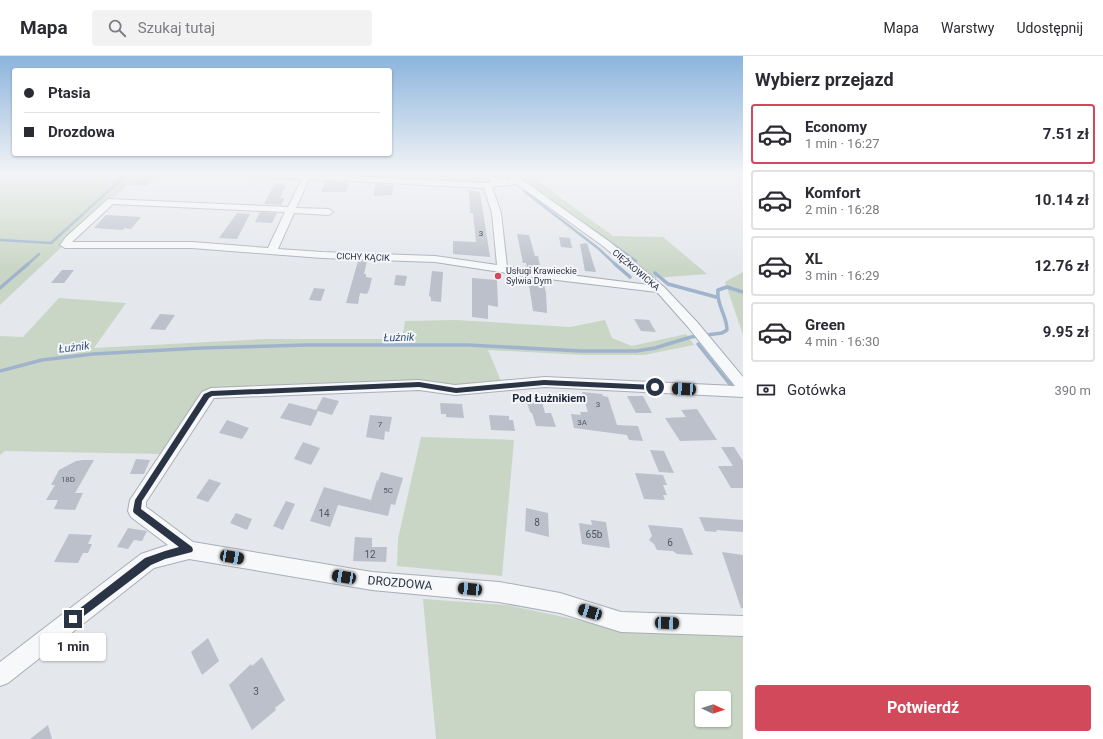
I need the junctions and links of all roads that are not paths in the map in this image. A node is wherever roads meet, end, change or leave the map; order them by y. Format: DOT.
graph roads {
  1 [pos="105,206"];
  2 [pos="217,206"];
  3 [pos="293,206"];
  4 [pos="494,206"];
  5 [pos="552,206"];
  6 [pos="291,210"];
  7 [pos="329,212"];
  8 [pos="271,252"];
  9 [pos="502,268"];
  10 [pos="660,289"];
  11 [pos="743,387"];
  12 [pos="743,392"];
  13 [pos="189,550"];
  14 [pos="743,626"];
  15 [pos="0,675"];
  1 -- 8 [label="street, CICHY KĄCIK"];
  2 -- 6 [label="street, CICHY KĄCIK"];
  3 -- 6 [label="street"];
  4 -- 9 [label="street"];
  5 -- 10 [label="street, CIĘŻKOWICKA"];
  6 -- 7 [label="street"];
  6 -- 8 [label="street"];
  8 -- 9 [label="street, CICHY KĄCIK"];
  9 -- 10 [label="street, CICHY KĄCIK"];
  10 -- 11 [label="street, CIĘŻKOWICKA"];
  12 -- 13 [label="street"];
  13 -- 14 [label="street, DROZDOWA"];
  13 -- 15 [label="street, DROZDOWA"];
}
